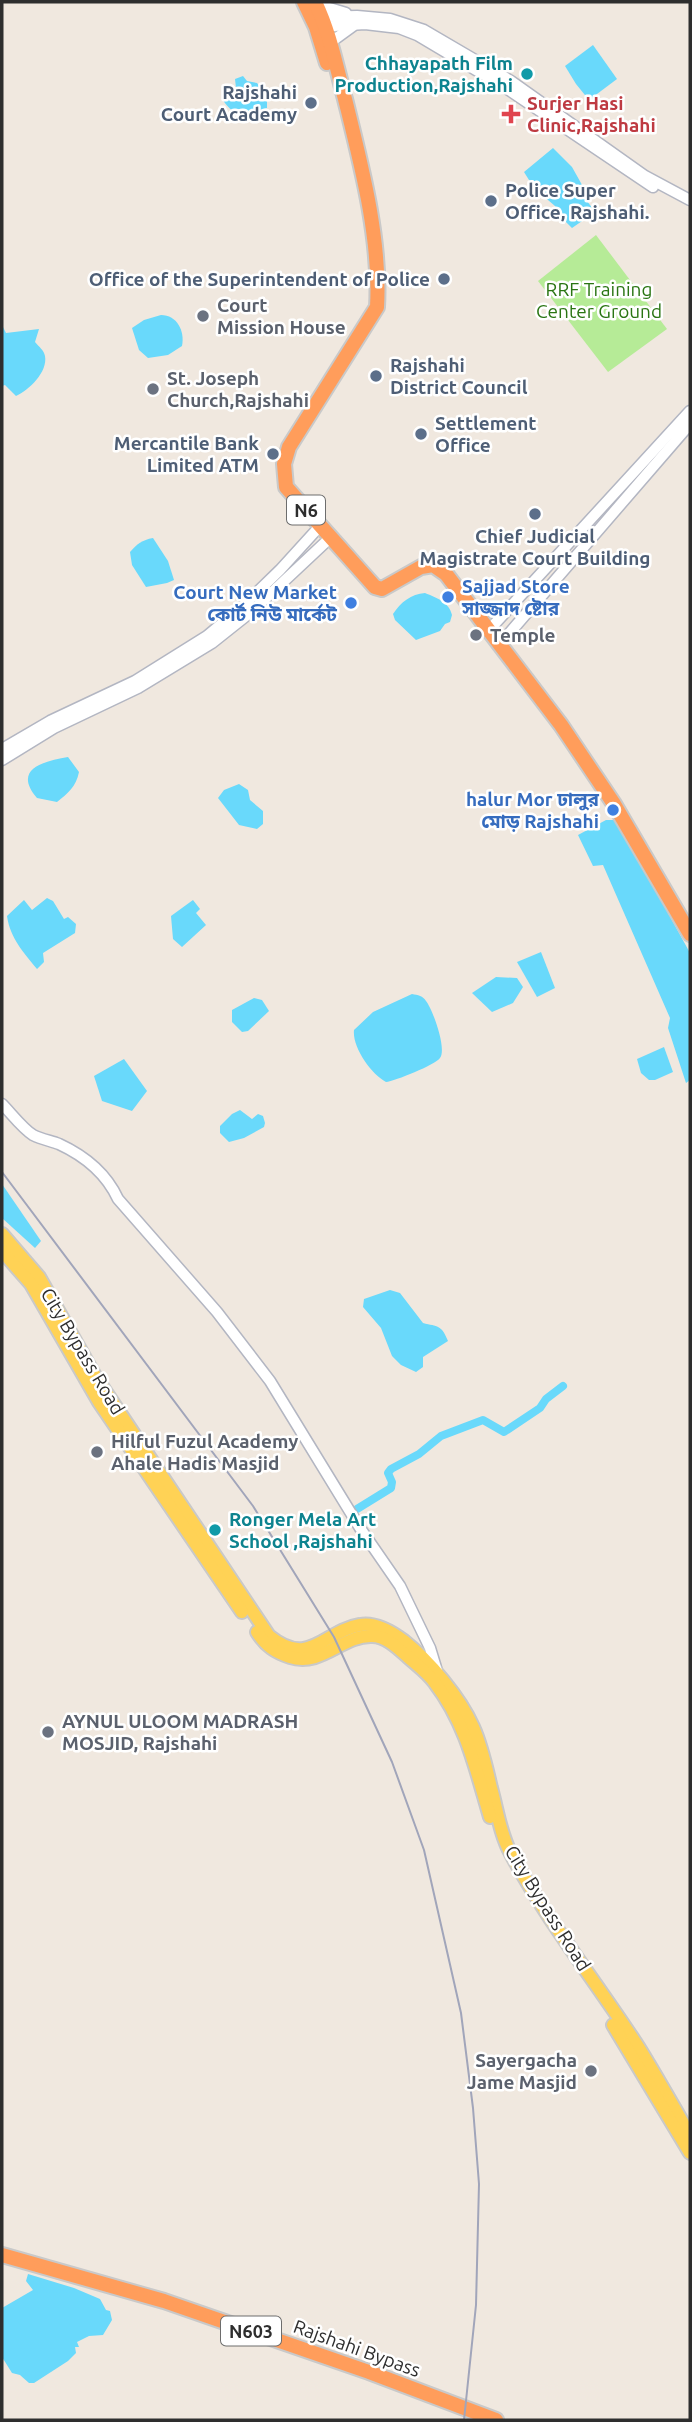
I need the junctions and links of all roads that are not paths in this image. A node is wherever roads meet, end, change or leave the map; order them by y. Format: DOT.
graph roads {
  1 [pos="316,14"];
  2 [pos="356,20"];
  3 [pos="331,42"];
  4 [pos="690,200"];
  5 [pos="690,207"];
  6 [pos="378,290"];
  7 [pos="690,411"];
  8 [pos="690,424"];
  9 [pos="320,526"];
  10 [pos="331,537"];
  11 [pos="491,628"];
  12 [pos="502,642"];
  13 [pos="2,750"];
  14 [pos="2,760"];
  15 [pos="690,917"];
  16 [pos="690,933"];
  17 [pos="2,1104"];
  18 [pos="2,1234"];
  19 [pos="2,1251"];
  20 [pos="439,1675"];
  21 [pos="690,2135"];
  22 [pos="690,2153"];
  23 [pos="2,2255"];
  24 [pos="496,2420"];
  1 -- 2 [label="street"];
  1 -- 2 [label="street"];
  1 -- 3 [label="highway, N6"];
  1 -- 6 [label="highway"];
  2 -- 3 [label="street"];
  2 -- 4 [label="street"];
  2 -- 5 [label="street"];
  3 -- 6 [label="highway, N6"];
  6 -- 9 [label="highway, N6"];
  7 -- 11 [label="street"];
  8 -- 12 [label="street"];
  9 -- 10 [label="highway, N6"];
  9 -- 13 [label="street"];
  10 -- 11 [label="highway, N6"];
  10 -- 14 [label="street"];
  11 -- 12 [label="highway, N6"];
  12 -- 15 [label="highway, N6"];
  12 -- 16 [label="highway, N6"];
  17 -- 20 [label="street"];
  18 -- 20 [label="main road, City Bypass Road"];
  19 -- 22 [label="main road"];
  20 -- 21 [label="main road, City Bypass Road"];
  23 -- 24 [label="highway, Rajshahi Bypass / N603"];
}
